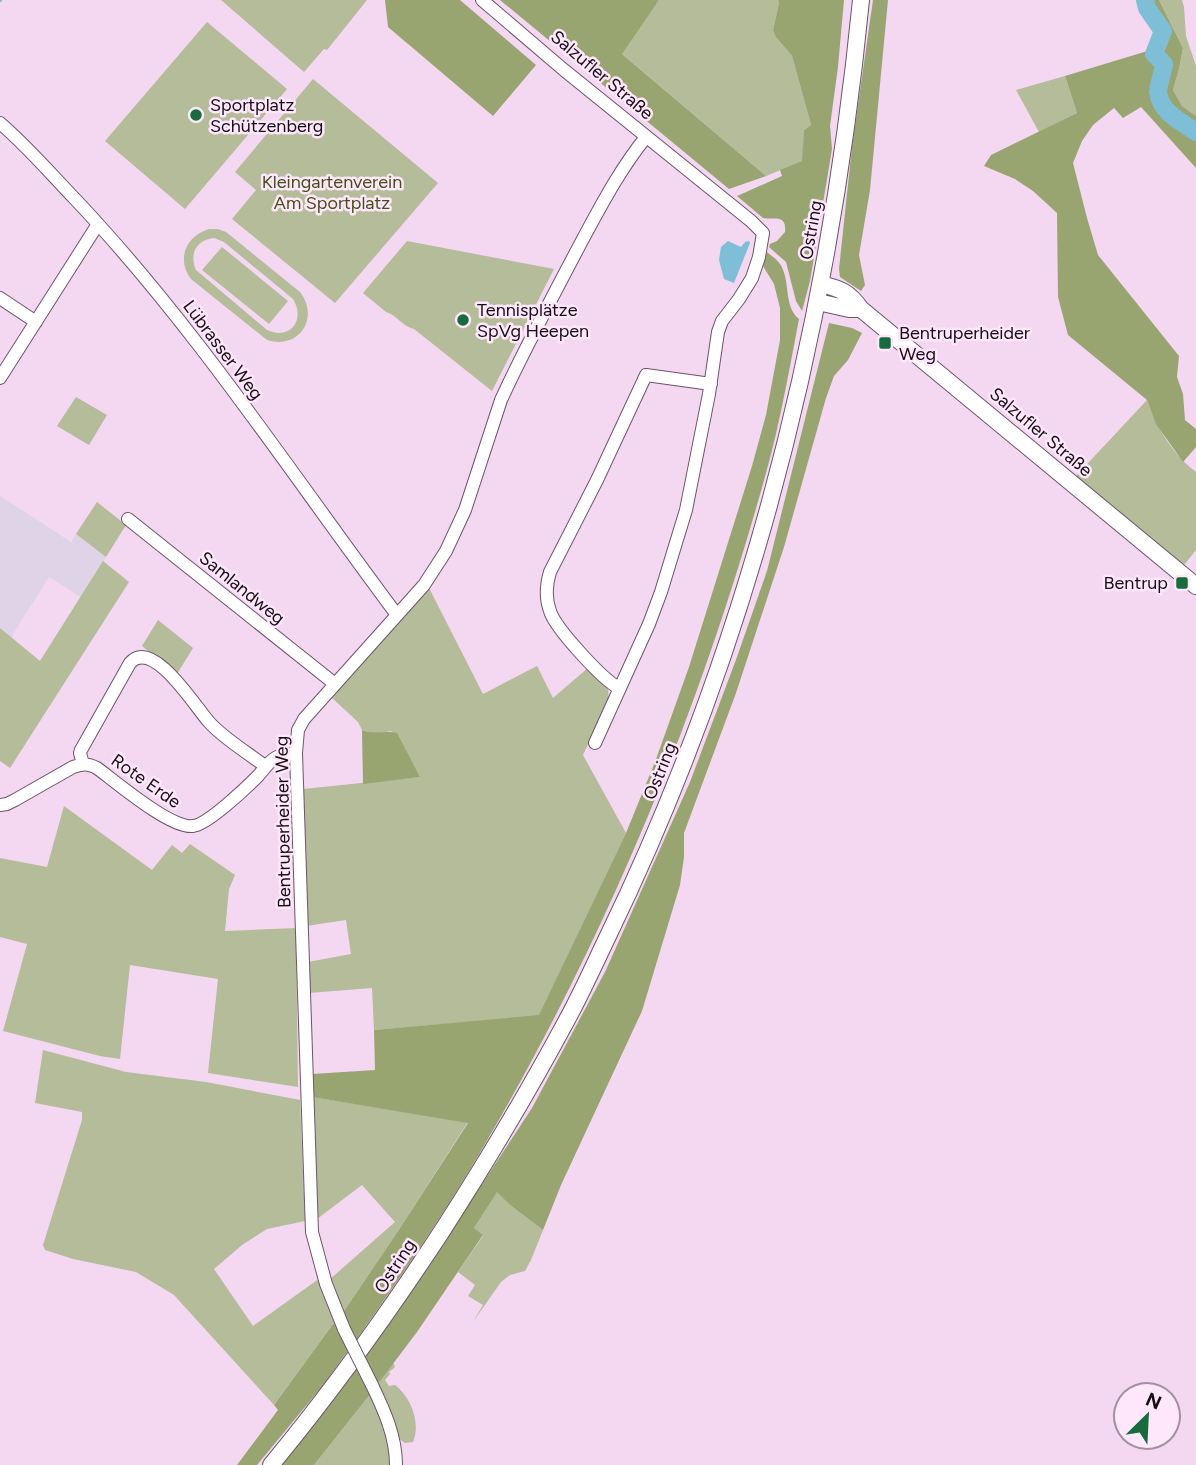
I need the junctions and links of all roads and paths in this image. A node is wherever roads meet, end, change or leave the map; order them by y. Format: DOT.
graph roads {
  1 [pos="482,0"];
  2 [pos="861,0"];
  3 [pos="0,123"];
  4 [pos="646,137"];
  5 [pos="99,224"];
  6 [pos="821,284"];
  7 [pos="0,298"];
  8 [pos="818,302"];
  9 [pos="861,309"];
  10 [pos="36,322"];
  11 [pos="0,378"];
  12 [pos="711,384"];
  13 [pos="128,519"];
  14 [pos="1196,586"];
  15 [pos="397,615"];
  16 [pos="335,684"];
  17 [pos="619,688"];
  18 [pos="595,743"];
  19 [pos="296,753"];
  20 [pos="83,764"];
  21 [pos="265,766"];
  22 [pos="0,805"];
  23 [pos="271,1465"];
  24 [pos="396,1465"];
  1 -- 4 [label="street, Salzufler Straße"];
  2 -- 6 [label="main road, Ostring"];
  3 -- 5 [label="street, Lübrasser Weg"];
  4 -- 12 [label="street, Salzufler Straße"];
  4 -- 15 [label="street, Bentruperheider Weg"];
  5 -- 10 [label="street"];
  5 -- 15 [label="street, Lübrasser Weg"];
  6 -- 8 [label="main road, Ostring"];
  6 -- 9 [label="main road, Salzufler Straße"];
  7 -- 10 [label="street"];
  8 -- 9 [label="main road"];
  8 -- 23 [label="main road, Ostring"];
  9 -- 14 [label="main road, Salzufler Straße"];
  10 -- 11 [label="street"];
  12 -- 17 [label="street"];
  12 -- 17 [label="street"];
  13 -- 16 [label="street, Samlandweg"];
  15 -- 16 [label="street, Bentruperheider Weg"];
  16 -- 19 [label="street, Bentruperheider Weg"];
  17 -- 18 [label="street"];
  19 -- 21 [label="street, Rote Erde"];
  19 -- 24 [label="street, Bentruperheider Weg, bridge"];
  20 -- 21 [label="street, Rote Erde"];
  20 -- 21 [label="street"];
  20 -- 22 [label="street, Rote Erde"];
}
